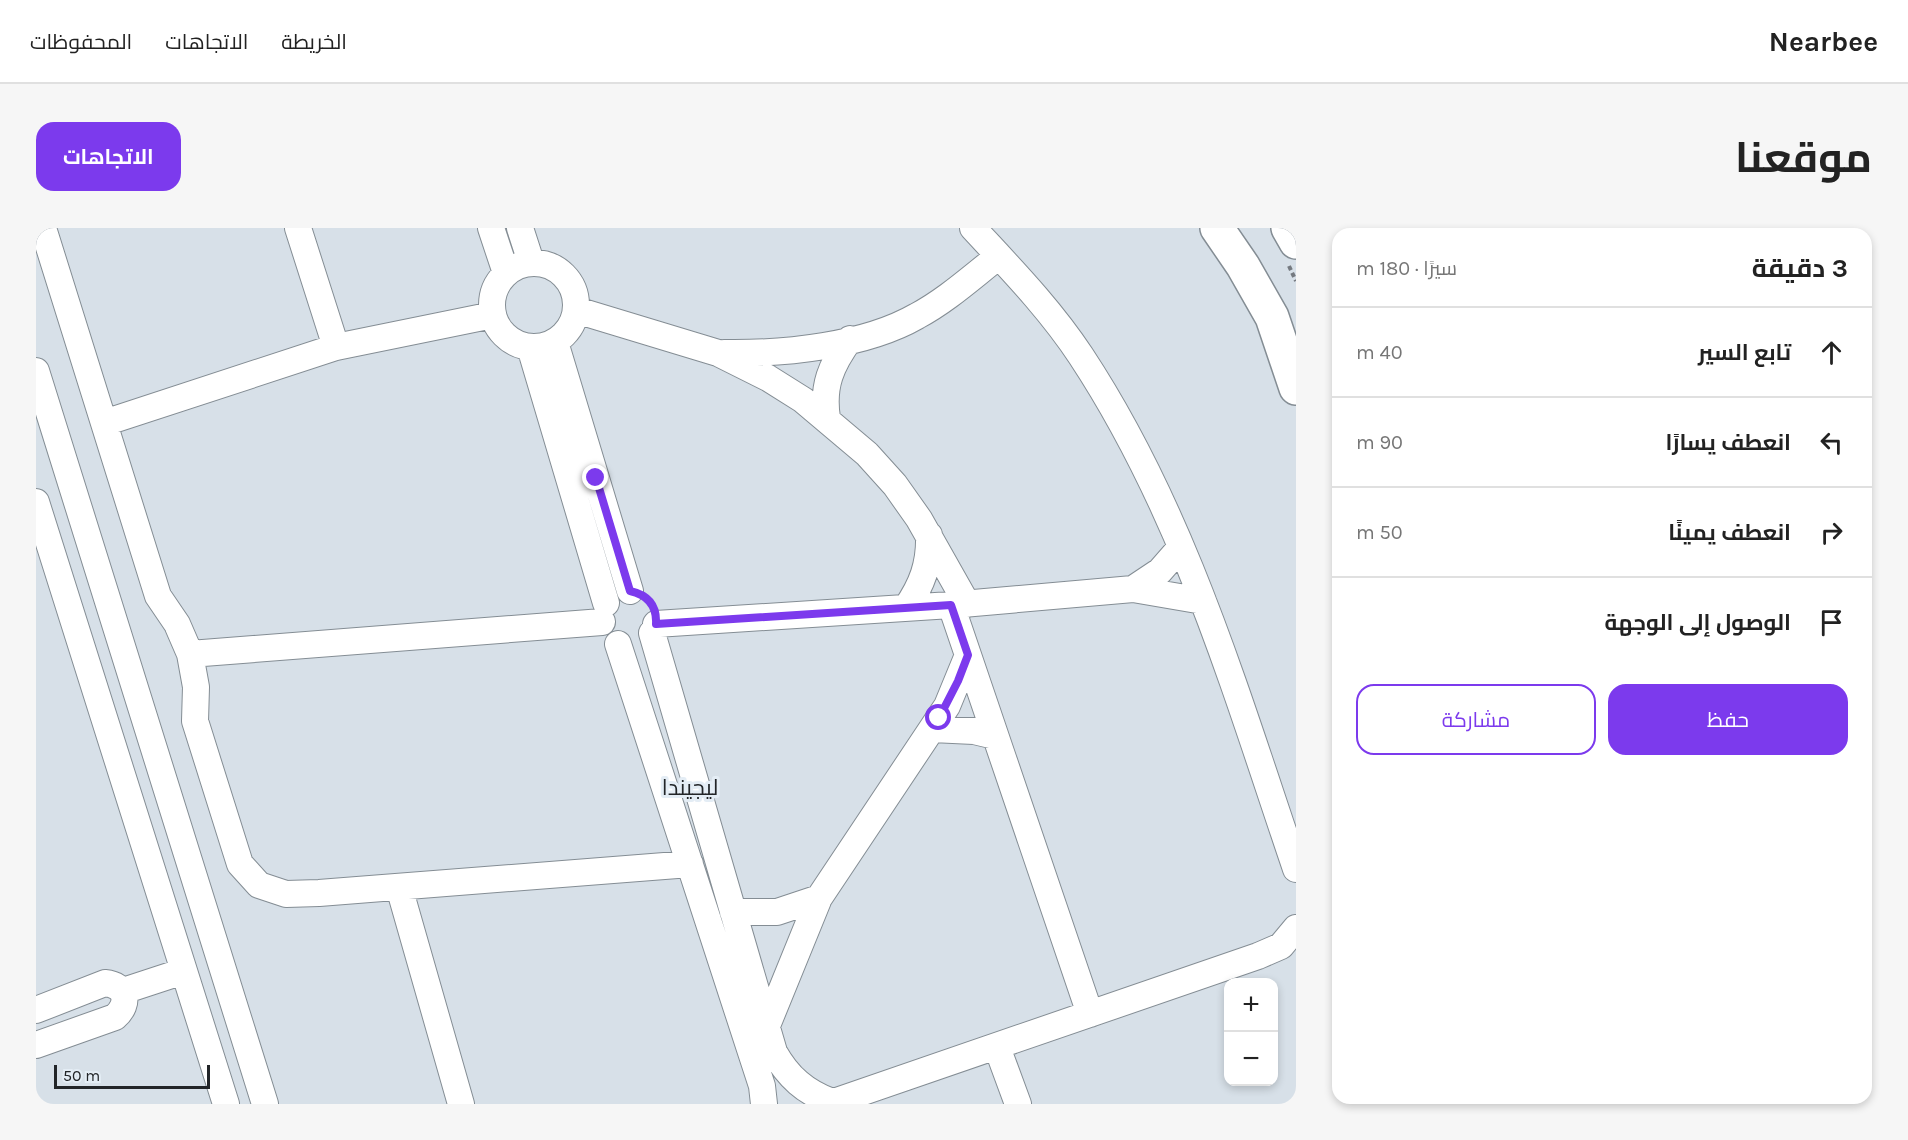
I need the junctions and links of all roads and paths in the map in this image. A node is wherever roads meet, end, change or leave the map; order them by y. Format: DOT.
graph roads {
  1 [pos="43,228"];
  2 [pos="297,228"];
  3 [pos="491,228"];
  4 [pos="520,228"];
  5 [pos="973,228"];
  6 [pos="1217,228"];
  7 [pos="1288,228"];
  8 [pos="1296,242"];
  9 [pos="999,256"];
  10 [pos="531,262"];
  11 [pos="506,273"];
  12 [pos="576,310"];
  13 [pos="493,315"];
  14 [pos="849,339"];
  15 [pos="555,342"];
  16 [pos="336,347"];
  17 [pos="530,347"];
  18 [pos="718,353"];
  19 [pos="38,387"];
  20 [pos="1296,388"];
  21 [pos="827,418"];
  22 [pos="104,423"];
  23 [pos="36,502"];
  24 [pos="929,535"];
  25 [pos="1181,547"];
  26 [pos="1133,589"];
  27 [pos="630,591"];
  28 [pos="1203,601"];
  29 [pos="959,604"];
  30 [pos="906,608"];
  31 [pos="604,613"];
  32 [pos="654,629"];
  33 [pos="618,644"];
  34 [pos="190,654"];
  35 [pos="968,655"];
  36 [pos="932,729"];
  37 [pos="995,736"];
  38 [pos="690,864"];
  39 [pos="1296,869"];
  40 [pos="399,887"];
  41 [pos="819,898"];
  42 [pos="733,912"];
  43 [pos="1296,928"];
  44 [pos="184,971"];
  45 [pos="123,991"];
  46 [pos="36,1010"];
  47 [pos="1090,1014"];
  48 [pos="36,1045"];
  49 [pos="764,1046"];
  50 [pos="997,1047"];
  51 [pos="830,1103"];
  52 [pos="226,1104"];
  53 [pos="265,1104"];
  54 [pos="461,1104"];
  55 [pos="764,1104"];
  56 [pos="1018,1104"];
  1 -- 22 [label="street"];
  2 -- 16 [label="street"];
  3 -- 11 [label="street"];
  4 -- 10 [label="street"];
  5 -- 9 [label="street"];
  6 -- 20 [label="street"];
  7 -- 8 [label="street"];
  9 -- 14 [label="street"];
  9 -- 25 [label="street"];
  10 -- 11 [label="street"];
  10 -- 12 [label="street"];
  11 -- 13 [label="street"];
  12 -- 15 [label="street"];
  12 -- 18 [label="street"];
  13 -- 16 [label="street"];
  13 -- 17 [label="street"];
  14 -- 18 [label="street"];
  14 -- 21 [label="street"];
  15 -- 17 [label="street"];
  15 -- 27 [label="street"];
  16 -- 22 [label="street"];
  17 -- 31 [label="street"];
  18 -- 21 [label="street"];
  19 -- 53 [label="street"];
  21 -- 24 [label="street"];
  22 -- 34 [label="street"];
  23 -- 44 [label="street"];
  24 -- 29 [label="street"];
  24 -- 30 [label="street"];
  25 -- 26 [label="street"];
  25 -- 28 [label="street"];
  26 -- 28 [label="street"];
  26 -- 29 [label="street"];
  27 -- 31 [label="street"];
  27 -- 32 [label="street"];
  28 -- 39 [label="street"];
  29 -- 30 [label="street"];
  29 -- 35 [label="street"];
  30 -- 32 [label="street"];
  31 -- 33 [label="street"];
  31 -- 34 [label="street"];
  32 -- 33 [label="street"];
  32 -- 42 [label="street"];
  33 -- 38 [label="street"];
  34 -- 40 [label="street"];
  35 -- 36 [label="street"];
  35 -- 37 [label="street"];
  36 -- 37 [label="street"];
  36 -- 41 [label="street"];
  37 -- 47 [label="street"];
  38 -- 40 [label="street"];
  38 -- 49 [label="street"];
  40 -- 54 [label="street"];
  41 -- 42 [label="street"];
  41 -- 49 [label="street"];
  42 -- 49 [label="street"];
  43 -- 47 [label="street"];
  44 -- 45 [label="street"];
  44 -- 52 [label="street"];
  45 -- 46 [label="street"];
  45 -- 48 [label="street"];
  47 -- 50 [label="street"];
  49 -- 51 [label="street"];
  49 -- 55 [label="street"];
  50 -- 51 [label="street"];
  50 -- 56 [label="street"];
}
